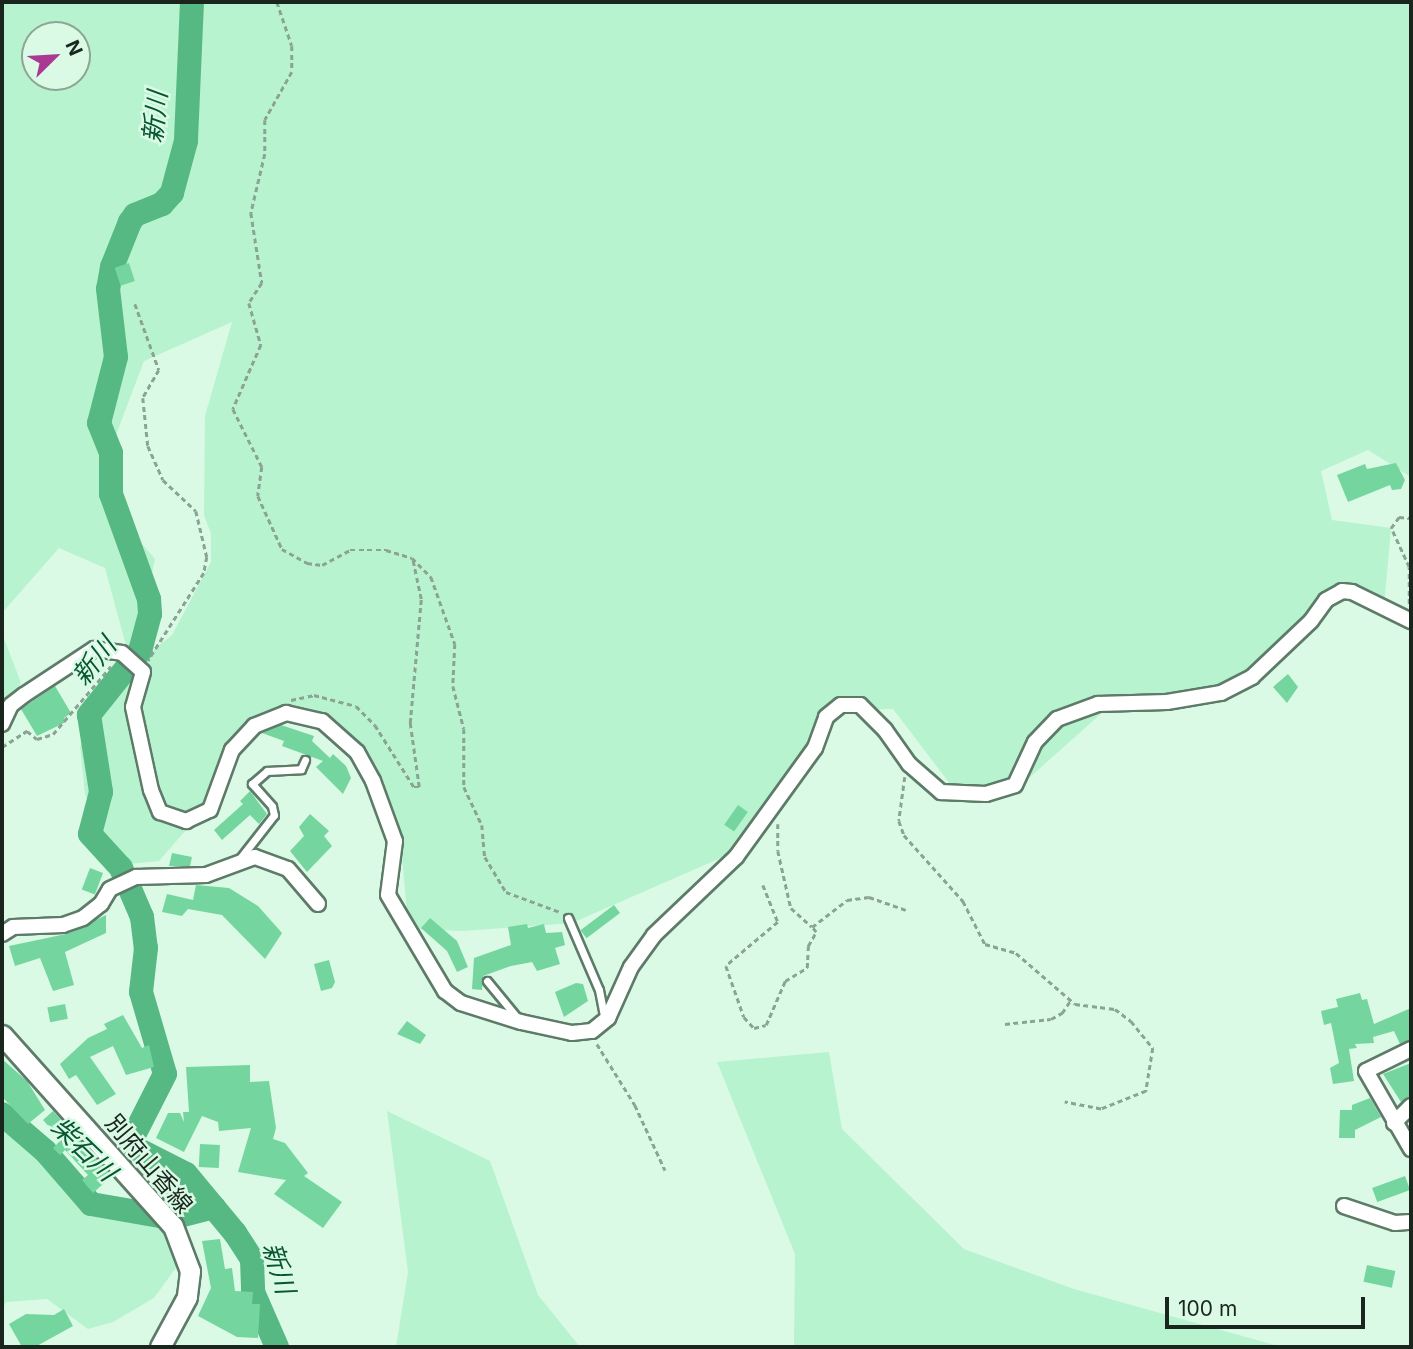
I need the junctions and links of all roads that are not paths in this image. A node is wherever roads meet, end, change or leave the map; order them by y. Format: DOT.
graph roads {
  1 [pos="1408,619"];
  2 [pos="2,724"];
  3 [pos="305,760"];
  4 [pos="238,861"];
  5 [pos="318,904"];
  6 [pos="568,918"];
  7 [pos="2,934"];
  8 [pos="487,981"];
  9 [pos="521,1022"];
  10 [pos="605,1022"];
  11 [pos="2,1036"];
  12 [pos="1411,1049"];
  13 [pos="1411,1106"];
  14 [pos="1394,1123"];
  15 [pos="1411,1149"];
  16 [pos="1344,1206"];
  17 [pos="1411,1222"];
  18 [pos="160,1347"];
  1 -- 10 [label="street"];
  2 -- 9 [label="street"];
  3 -- 4 [label="lane"];
  4 -- 5 [label="street"];
  4 -- 7 [label="street"];
  6 -- 10 [label="lane"];
  8 -- 9 [label="lane"];
  9 -- 10 [label="street"];
  11 -- 18 [label="main road, 別府山香線"];
  12 -- 14 [label="street"];
  13 -- 14 [label="street"];
  14 -- 15 [label="street"];
  16 -- 17 [label="street"];
}
